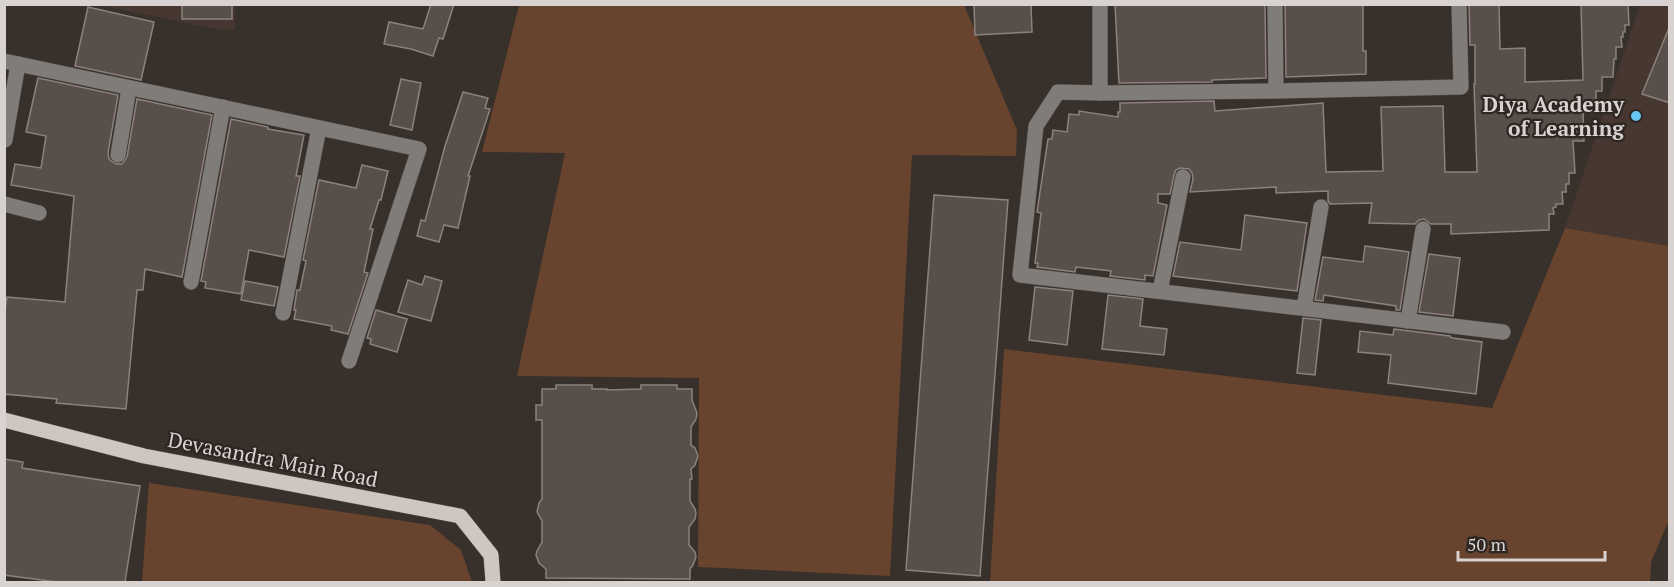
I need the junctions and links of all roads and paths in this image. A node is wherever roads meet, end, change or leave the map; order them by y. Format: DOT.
graph roads {
  1 [pos="1100,4"];
  2 [pos="1275,4"];
  3 [pos="1459,4"];
  4 [pos="11,63"];
  5 [pos="129,88"];
  6 [pos="1276,91"];
  7 [pos="1100,93"];
  8 [pos="223,107"];
  9 [pos="319,128"];
  10 [pos="5,140"];
  11 [pos="117,155"];
  12 [pos="1183,177"];
  13 [pos="4,204"];
  14 [pos="1320,207"];
  15 [pos="39,213"];
  16 [pos="1423,229"];
  17 [pos="191,282"];
  18 [pos="1160,291"];
  19 [pos="1304,308"];
  20 [pos="283,313"];
  21 [pos="1407,321"];
  22 [pos="1503,332"];
  23 [pos="349,361"];
  24 [pos="4,420"];
  25 [pos="493,582"];
  1 -- 7 [label="street"];
  2 -- 6 [label="street"];
  3 -- 6 [label="street"];
  4 -- 5 [label="street"];
  4 -- 10 [label="street"];
  5 -- 8 [label="street"];
  5 -- 11 [label="street"];
  6 -- 7 [label="street"];
  7 -- 18 [label="street"];
  8 -- 9 [label="street"];
  8 -- 17 [label="street"];
  9 -- 20 [label="street"];
  9 -- 23 [label="street"];
  12 -- 18 [label="street"];
  13 -- 15 [label="street"];
  14 -- 19 [label="street"];
  16 -- 21 [label="street"];
  18 -- 19 [label="street"];
  19 -- 21 [label="street"];
  21 -- 22 [label="street"];
  24 -- 25 [label="main road, Devasandra Main Road"];
}
